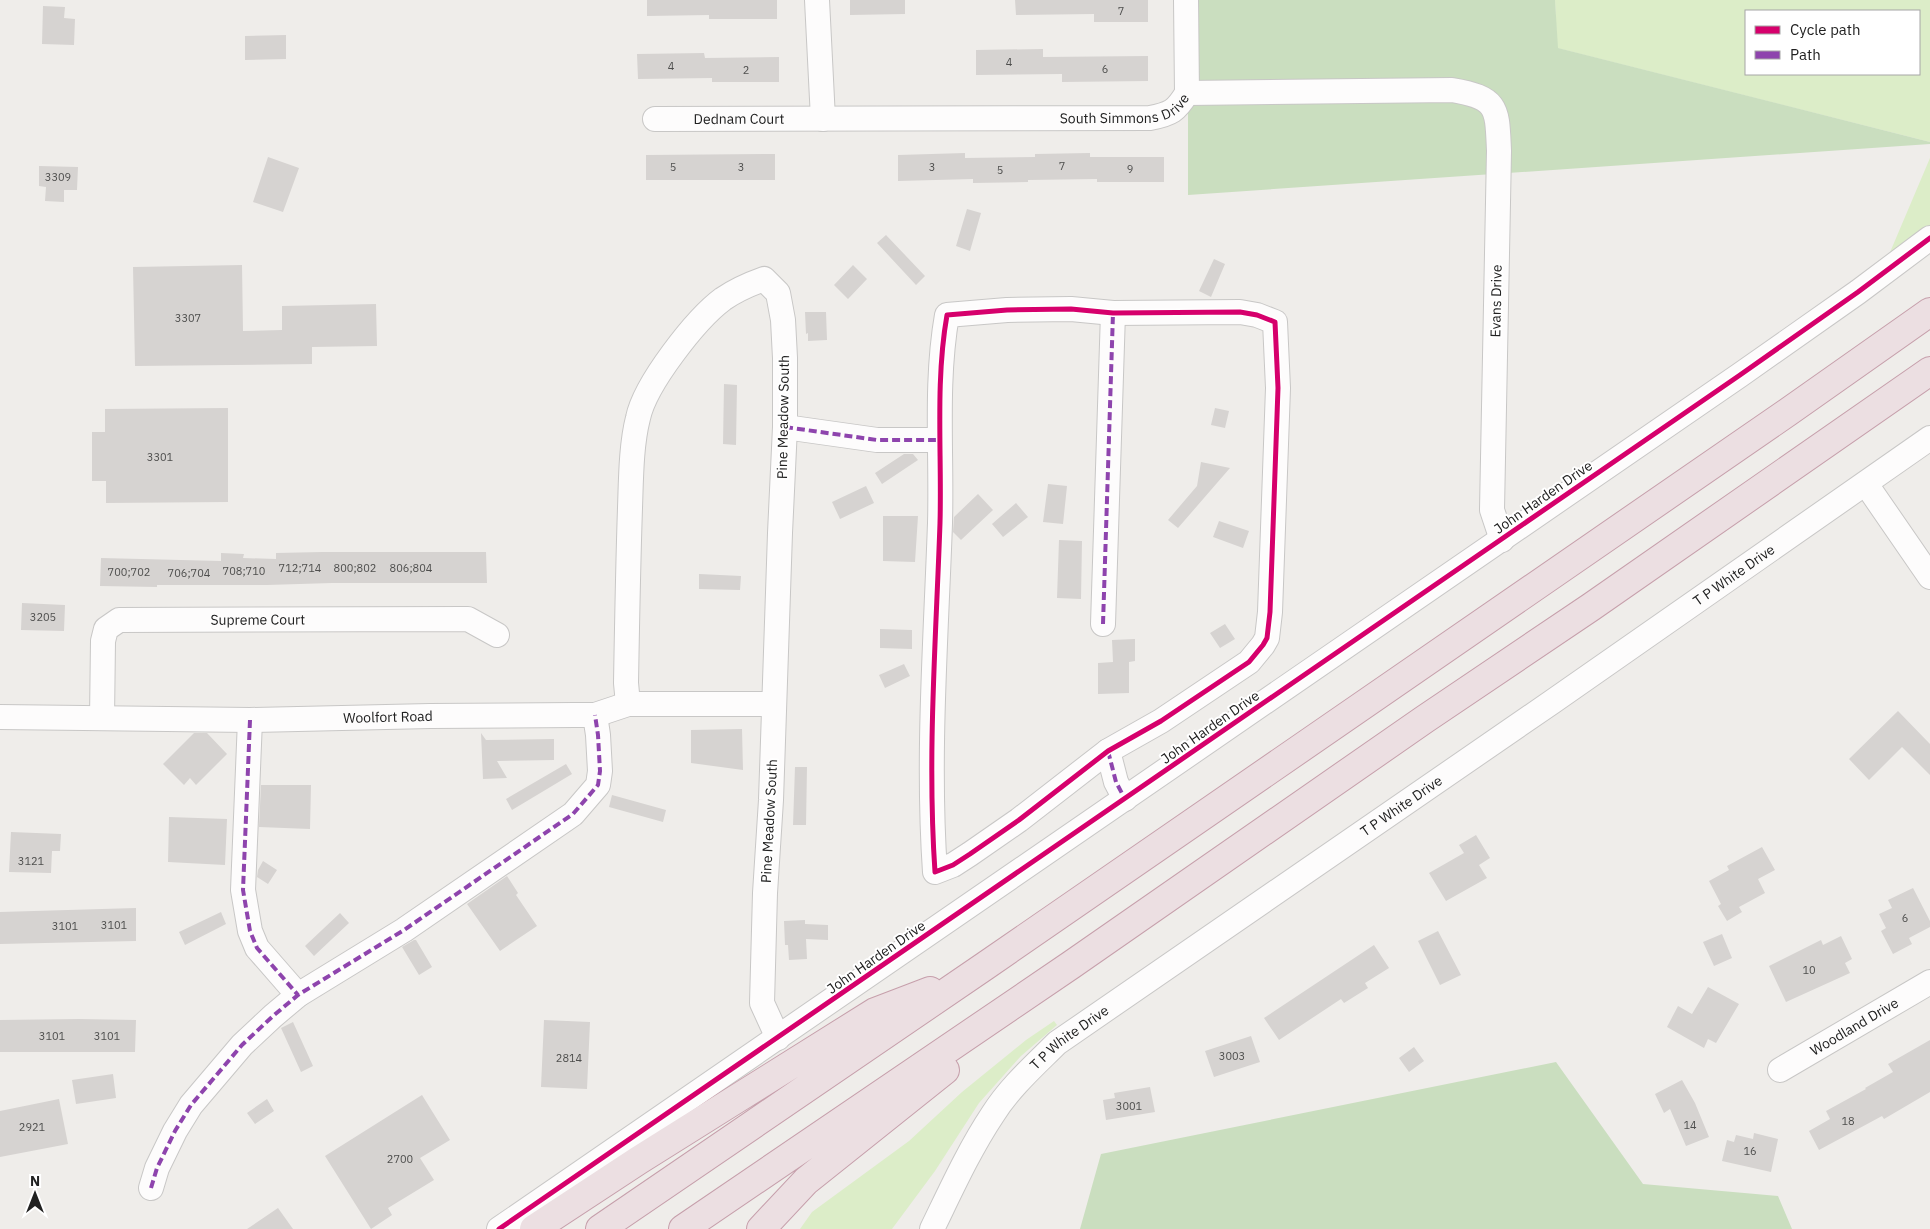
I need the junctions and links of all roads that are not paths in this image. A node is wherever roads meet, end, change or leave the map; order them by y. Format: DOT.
graph roads {
  1 [pos="817,0"];
  2 [pos="1186,0"];
  3 [pos="1452,90"];
  4 [pos="1187,93"];
  5 [pos="655,119"];
  6 [pos="823,119"];
  7 [pos="1930,238"];
  8 [pos="1930,312"];
  9 [pos="1114,313"];
  10 [pos="1930,371"];
  11 [pos="785,427"];
  12 [pos="1930,438"];
  13 [pos="939,440"];
  14 [pos="1866,484"];
  15 [pos="1502,540"];
  16 [pos="1930,577"];
  17 [pos="1103,624"];
  18 [pos="496,635"];
  19 [pos="628,704"];
  20 [pos="773,704"];
  21 [pos="594,715"];
  22 [pos="0,717"];
  23 [pos="102,718"];
  24 [pos="250,720"];
  25 [pos="1108,751"];
  26 [pos="1125,799"];
  27 [pos="1071,965"];
  28 [pos="973,974"];
  29 [pos="1930,982"];
  30 [pos="298,995"];
  31 [pos="778,1038"];
  32 [pos="1780,1070"];
  33 [pos="151,1188"];
  34 [pos="499,1229"];
  35 [pos="534,1229"];
  36 [pos="600,1229"];
  37 [pos="683,1229"];
  38 [pos="761,1229"];
  39 [pos="932,1229"];
  1 -- 6 [label="street"];
  2 -- 4 [label="street"];
  3 -- 4 [label="street, South Simmons Drive"];
  3 -- 15 [label="street, Evans Drive"];
  4 -- 6 [label="street, South Simmons Drive"];
  5 -- 6 [label="street, Dednam Court"];
  7 -- 15 [label="street, John Harden Drive"];
  8 -- 28 [label="highway"];
  9 -- 13 [label="street"];
  9 -- 17 [label="street"];
  9 -- 25 [label="street"];
  10 -- 27 [label="highway"];
  11 -- 13 [label="street"];
  11 -- 19 [label="street, Pine Meadow South"];
  11 -- 20 [label="street, Pine Meadow South"];
  12 -- 14 [label="street, T P White Drive"];
  13 -- 25 [label="street"];
  14 -- 16 [label="street"];
  14 -- 39 [label="street, T P White Drive"];
  15 -- 26 [label="street, John Harden Drive"];
  18 -- 23 [label="street, Supreme Court"];
  19 -- 20 [label="street, Woolfort Road"];
  19 -- 21 [label="street, Woolfort Road"];
  20 -- 31 [label="street, Pine Meadow South"];
  21 -- 24 [label="street, Woolfort Road"];
  21 -- 30 [label="street"];
  22 -- 23 [label="street, Woolfort Road"];
  23 -- 24 [label="street, Woolfort Road"];
  24 -- 30 [label="street"];
  25 -- 26 [label="street"];
  26 -- 31 [label="street, John Harden Drive"];
  27 -- 37 [label="highway"];
  27 -- 38 [label="highway"];
  28 -- 35 [label="highway"];
  28 -- 36 [label="highway"];
  29 -- 32 [label="street, Woodland Drive"];
  30 -- 33 [label="street"];
  31 -- 34 [label="street, John Harden Drive"];
}
